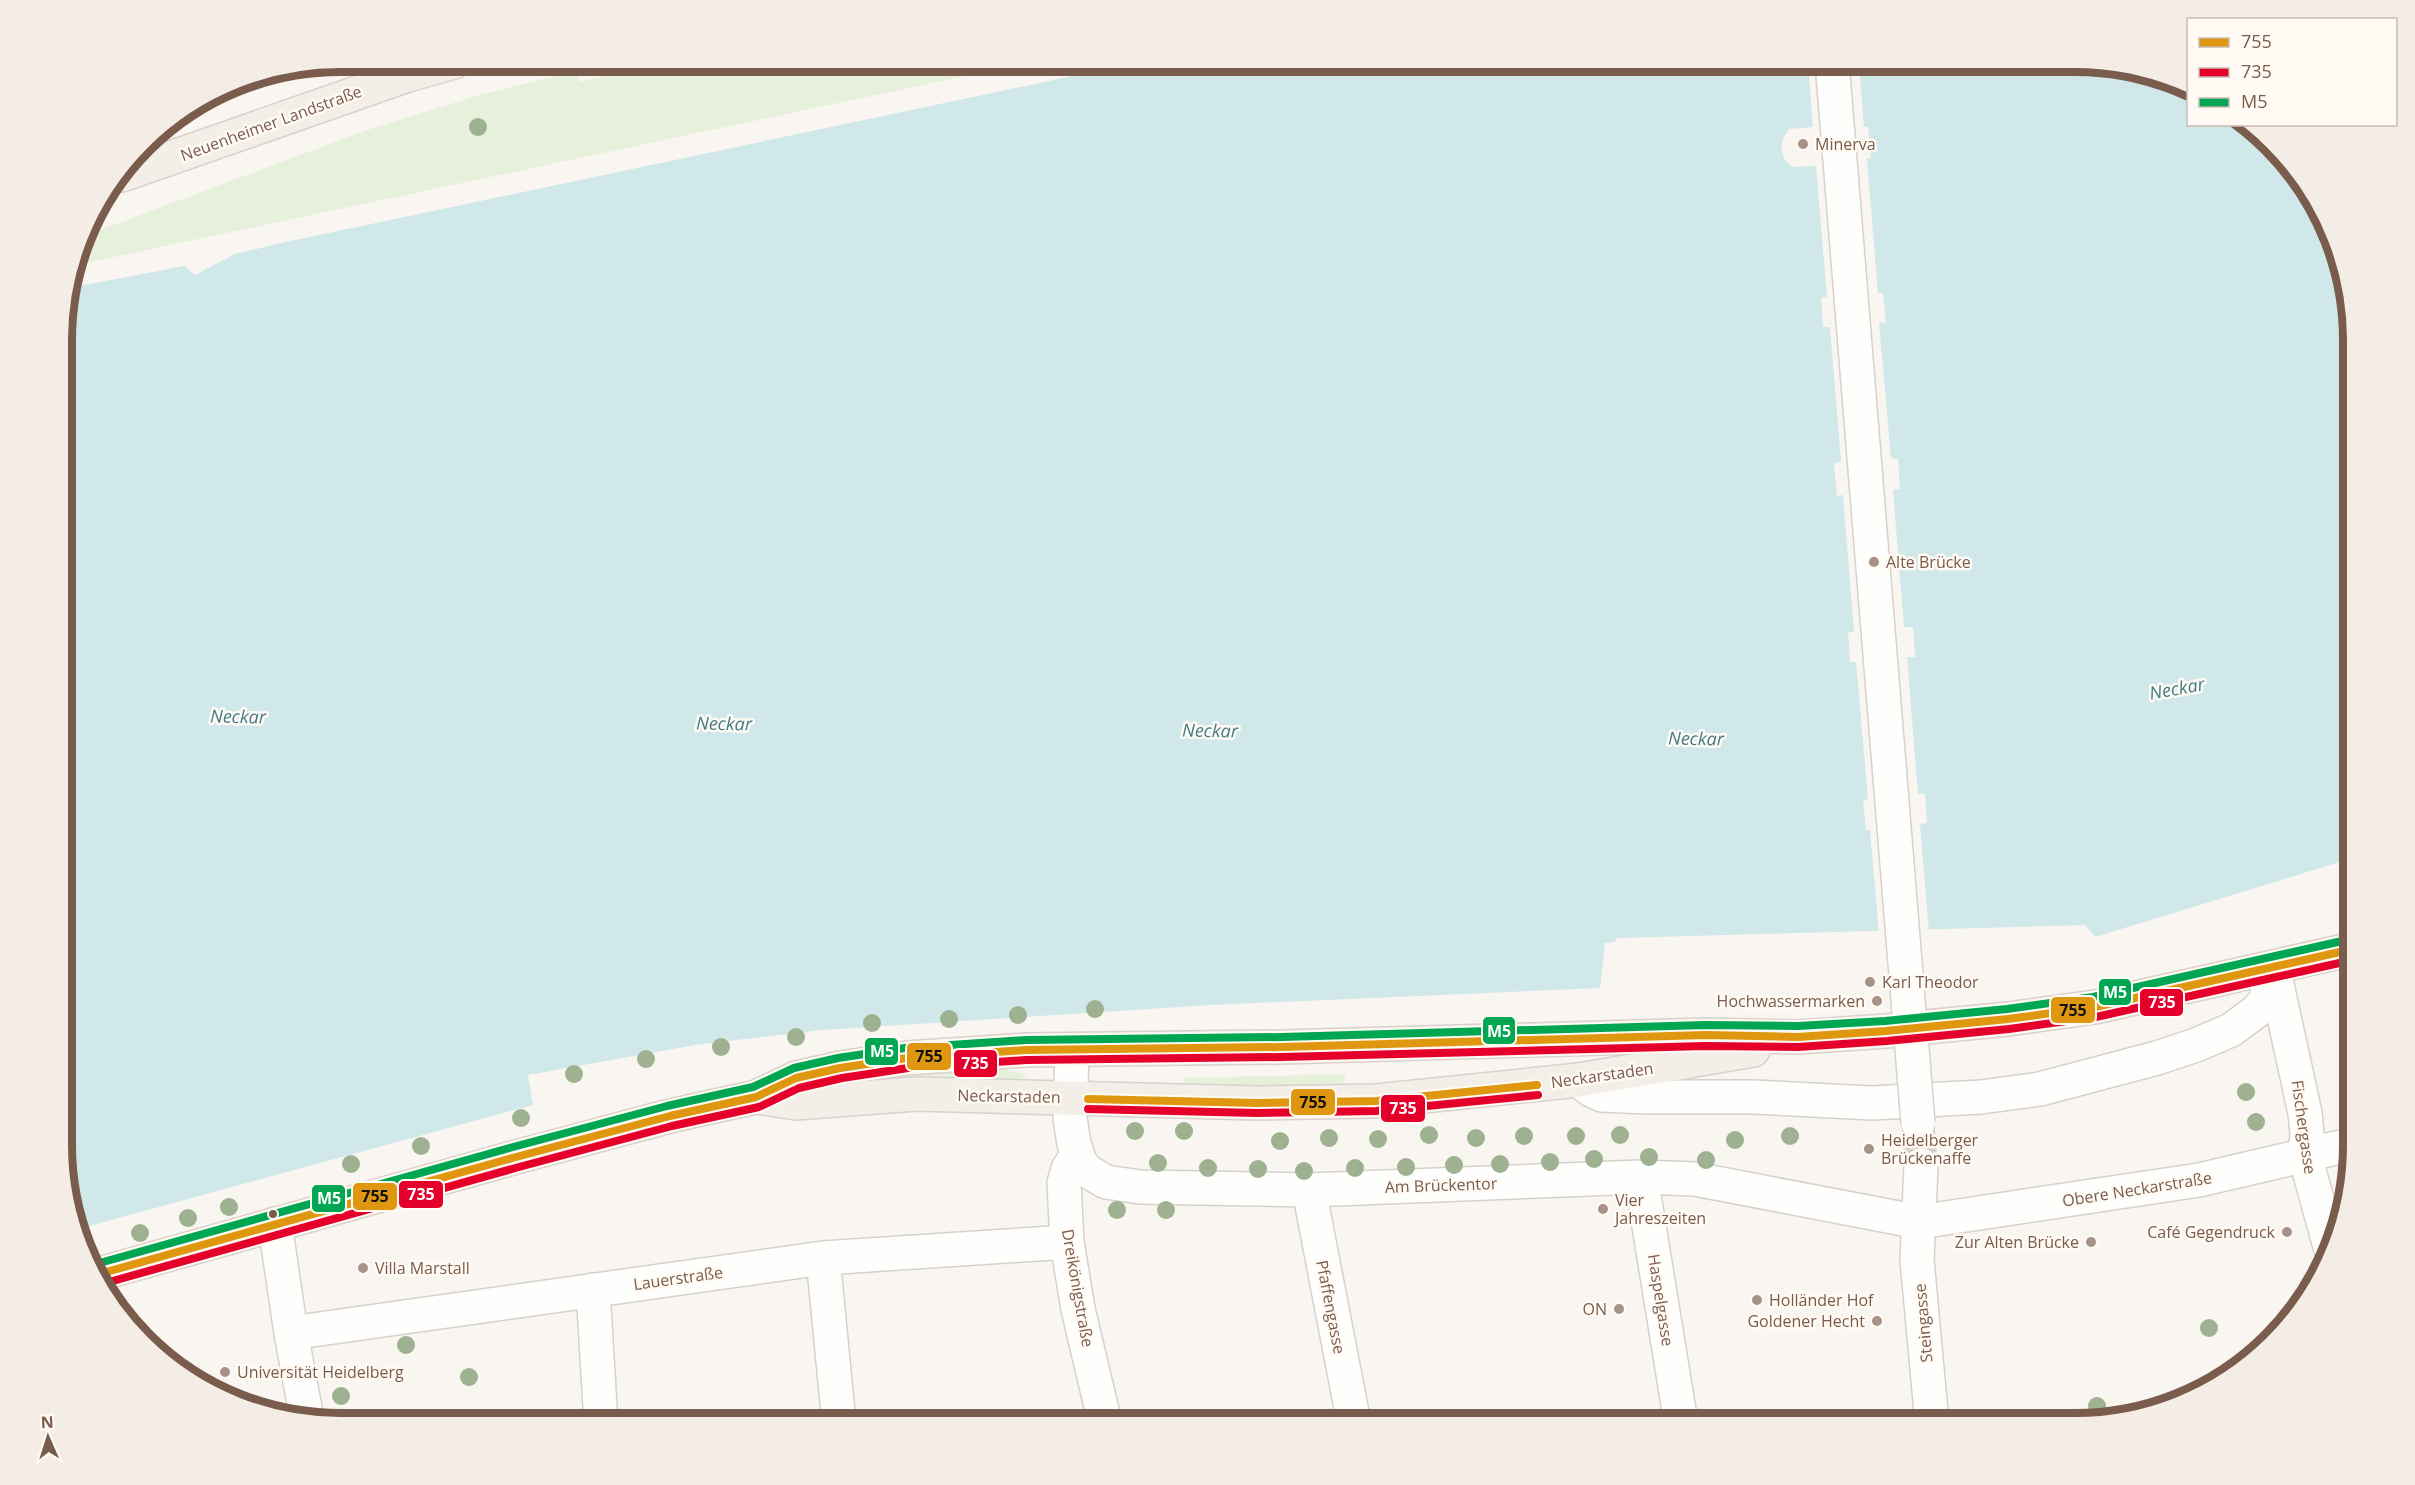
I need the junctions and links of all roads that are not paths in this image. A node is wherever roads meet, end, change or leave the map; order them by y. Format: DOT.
graph roads {
  1 [pos="419,72"];
  2 [pos="1833,72"];
  3 [pos="132,172"];
  4 [pos="2343,951"];
  5 [pos="2273,967"];
  6 [pos="1798,1037"];
  7 [pos="1072,1050"];
  8 [pos="1578,1080"];
  9 [pos="756,1097"];
  10 [pos="1071,1098"];
  11 [pos="1918,1123"];
  12 [pos="2343,1147"];
  13 [pos="1077,1155"];
  14 [pos="2305,1156"];
  15 [pos="1921,1165"];
  16 [pos="1641,1177"];
  17 [pos="1309,1190"];
  18 [pos="1919,1222"];
  19 [pos="275,1224"];
  20 [pos="2327,1236"];
  21 [pos="1069,1257"];
  22 [pos="824,1258"];
  23 [pos="105,1272"];
  24 [pos="593,1290"];
  25 [pos="291,1334"];
  26 [pos="305,1411"];
  27 [pos="599,1413"];
  28 [pos="838,1413"];
  29 [pos="1103,1413"];
  30 [pos="1352,1413"];
  31 [pos="1679,1413"];
  32 [pos="1931,1413"];
  1 -- 3 [label="main road, Neuenheimer Landstraße"];
  2 -- 11 [label="street, bridge"];
  4 -- 5 [label="main road, Neckarstaden"];
  5 -- 6 [label="main road, Neckarstaden"];
  5 -- 8 [label="street"];
  5 -- 14 [label="street, Fischergasse"];
  6 -- 7 [label="main road, Neckarstaden"];
  6 -- 8 [label="main road, Neckarstaden"];
  7 -- 9 [label="main road, Neckarstaden"];
  7 -- 10 [label="street"];
  8 -- 10 [label="main road, Neckarstaden"];
  9 -- 10 [label="main road, Neckarstaden"];
  9 -- 19 [label="main road, Neckarstaden"];
  10 -- 13 [label="street"];
  12 -- 14 [label="street, Obere Neckarstraße"];
  13 -- 17 [label="street, Am Brückentor"];
  13 -- 21 [label="street, Dreikönigstraße"];
  14 -- 18 [label="street, Obere Neckarstraße"];
  14 -- 20 [label="street, Fischergasse"];
  15 -- 18 [label="street"];
  16 -- 17 [label="street, Am Brückentor"];
  16 -- 18 [label="street, Am Brückentor"];
  16 -- 31 [label="street, Haspelgasse"];
  17 -- 30 [label="street, Pfaffengasse"];
  18 -- 32 [label="street, Steingasse"];
  19 -- 23 [label="main road, Neckarstaden"];
  19 -- 25 [label="street"];
  21 -- 22 [label="street, Lauerstraße"];
  21 -- 29 [label="street, Dreikönigstraße"];
  22 -- 24 [label="street, Lauerstraße"];
  22 -- 28 [label="street"];
  24 -- 25 [label="street, Lauerstraße"];
  24 -- 27 [label="street"];
  25 -- 26 [label="street"];
}
